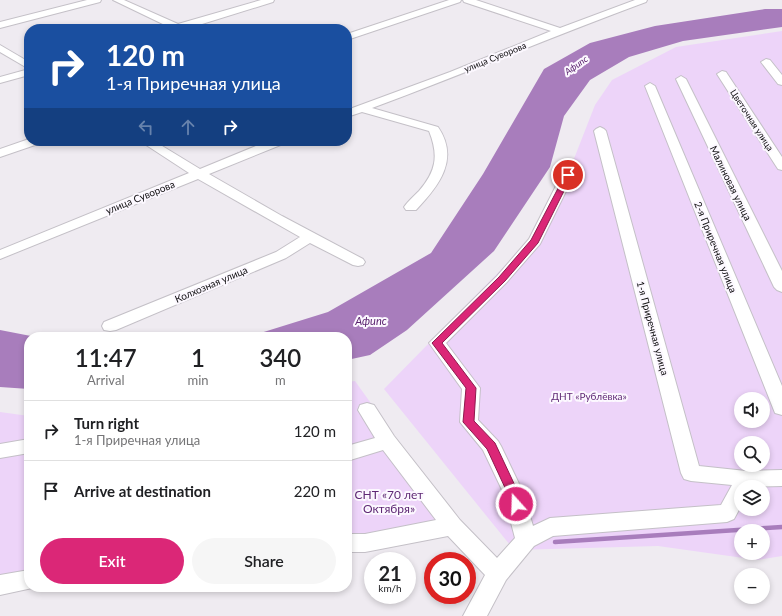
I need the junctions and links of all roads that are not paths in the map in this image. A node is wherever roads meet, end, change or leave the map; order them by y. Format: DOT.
graph roads {
  1 [pos="97,0"];
  2 [pos="117,0"];
  3 [pos="270,0"];
  4 [pos="457,0"];
  5 [pos="467,0"];
  6 [pos="643,0"];
  7 [pos="168,24"];
  8 [pos="190,24"];
  9 [pos="0,25"];
  10 [pos="560,31"];
  11 [pos="352,35"];
  12 [pos="0,48"];
  13 [pos="766,62"];
  14 [pos="24,63"];
  15 [pos="24,73"];
  16 [pos="722,74"];
  17 [pos="681,79"];
  18 [pos="0,80"];
  19 [pos="782,82"];
  20 [pos="650,86"];
  21 [pos="353,110"];
  22 [pos="600,131"];
  23 [pos="24,144"];
  24 [pos="154,146"];
  25 [pos="267,146"];
  26 [pos="0,152"];
  27 [pos="782,166"];
  28 [pos="198,174"];
  29 [pos="568,175"];
  30 [pos="411,207"];
  31 [pos="310,237"];
  32 [pos="0,255"];
  33 [pos="358,262"];
  34 [pos="782,287"];
  35 [pos="110,326"];
  36 [pos="782,408"];
  37 [pos="367,410"];
  38 [pos="387,441"];
  39 [pos="24,447"];
  40 [pos="0,450"];
  41 [pos="352,452"];
  42 [pos="782,478"];
  43 [pos="769,480"];
  44 [pos="734,482"];
  45 [pos="734,500"];
  46 [pos="452,526"];
  47 [pos="526,540"];
  48 [pos="352,543"];
  49 [pos="498,573"];
  50 [pos="24,581"];
  51 [pos="0,584"];
  52 [pos="475,616"];
  1 -- 9 [label="street"];
  2 -- 7 [label="street"];
  3 -- 8 [label="street"];
  4 -- 11 [label="street"];
  5 -- 10 [label="street"];
  6 -- 10 [label="street, улица Суворова"];
  10 -- 21 [label="street, улица Суворова"];
  12 -- 14 [label="street"];
  13 -- 19 [label="street"];
  15 -- 18 [label="street"];
  16 -- 27 [label="street, Цветочная улица"];
  17 -- 34 [label="street, Малиновая улица"];
  20 -- 36 [label="street, 2-я Приречная улица"];
  21 -- 30 [label="street"];
  22 -- 44 [label="street, 1-я Приречная улица"];
  23 -- 26 [label="street"];
  24 -- 28 [label="street"];
  25 -- 28 [label="street, улица Суворова"];
  28 -- 31 [label="street"];
  28 -- 32 [label="street, улица Суворова"];
  29 -- 47 [label="street"];
  31 -- 33 [label="street"];
  31 -- 35 [label="street, Колхозная улица"];
  37 -- 38 [label="street"];
  38 -- 41 [label="street"];
  38 -- 46 [label="street"];
  39 -- 40 [label="street"];
  42 -- 43 [label="street"];
  45 -- 47 [label="street"];
  46 -- 48 [label="street"];
  46 -- 49 [label="street"];
  47 -- 49 [label="street"];
  49 -- 52 [label="street"];
  50 -- 51 [label="street"];
}
